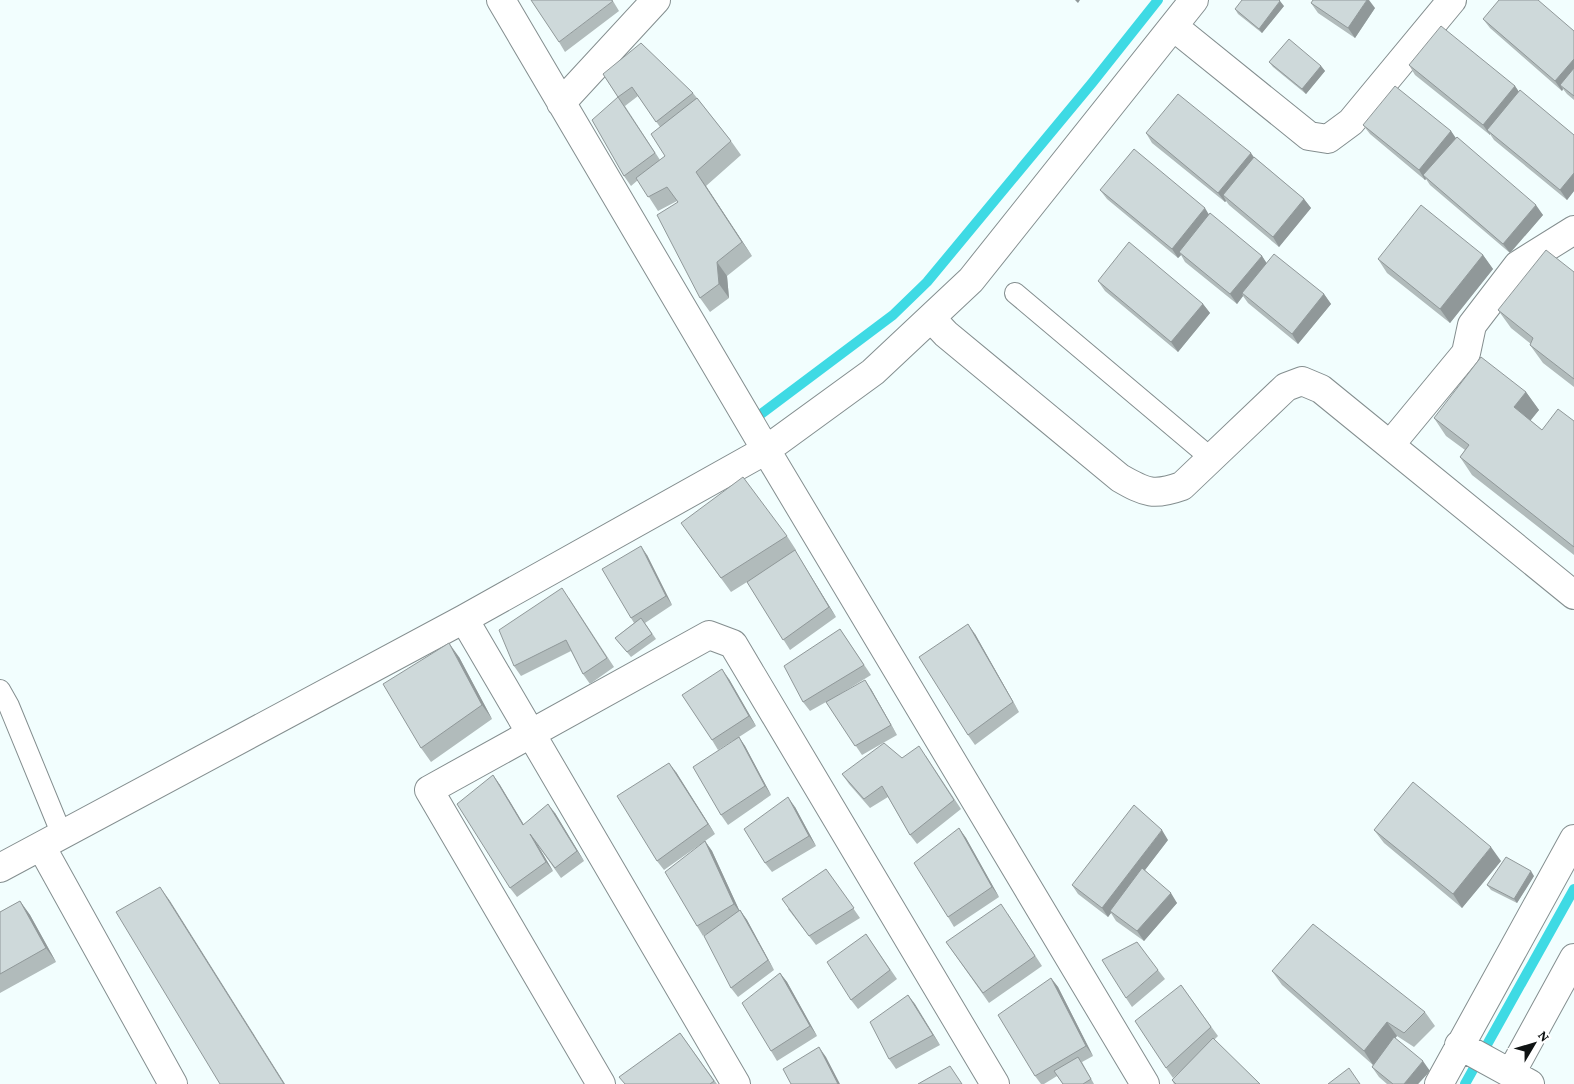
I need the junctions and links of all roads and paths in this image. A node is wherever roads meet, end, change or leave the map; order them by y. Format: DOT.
graph roads {
  1 [pos="501,0"];
  2 [pos="656,0"];
  3 [pos="1194,0"];
  4 [pos="1452,0"];
  5 [pos="1174,26"];
  6 [pos="561,103"];
  7 [pos="1574,230"];
  8 [pos="1015,293"];
  9 [pos="931,318"];
  10 [pos="1390,445"];
  11 [pos="766,450"];
  12 [pos="1212,458"];
  13 [pos="1574,595"];
  14 [pos="464,619"];
  15 [pos="0,690"];
  16 [pos="531,733"];
  17 [pos="1574,839"];
  18 [pos="51,840"];
  19 [pos="0,868"];
  20 [pos="1574,958"];
  21 [pos="1459,1045"];
  22 [pos="1520,1079"];
  23 [pos="174,1084"];
  24 [pos="601,1084"];
  25 [pos="736,1084"];
  26 [pos="996,1084"];
  27 [pos="1144,1084"];
  28 [pos="1439,1084"];
  1 -- 6 [label="street"];
  2 -- 6 [label="street"];
  3 -- 5 [label="street"];
  4 -- 5 [label="street"];
  5 -- 9 [label="street"];
  6 -- 11 [label="street"];
  7 -- 10 [label="street"];
  8 -- 12 [label="lane"];
  9 -- 11 [label="street"];
  9 -- 12 [label="street"];
  10 -- 12 [label="street"];
  10 -- 13 [label="street"];
  11 -- 14 [label="street"];
  11 -- 27 [label="street"];
  14 -- 16 [label="street"];
  14 -- 18 [label="street"];
  15 -- 18 [label="lane"];
  16 -- 24 [label="street"];
  16 -- 25 [label="street"];
  16 -- 26 [label="street"];
  17 -- 21 [label="street"];
  18 -- 19 [label="street"];
  18 -- 23 [label="street"];
  20 -- 22 [label="street"];
  21 -- 22 [label="street"];
  21 -- 28 [label="street"];
}
